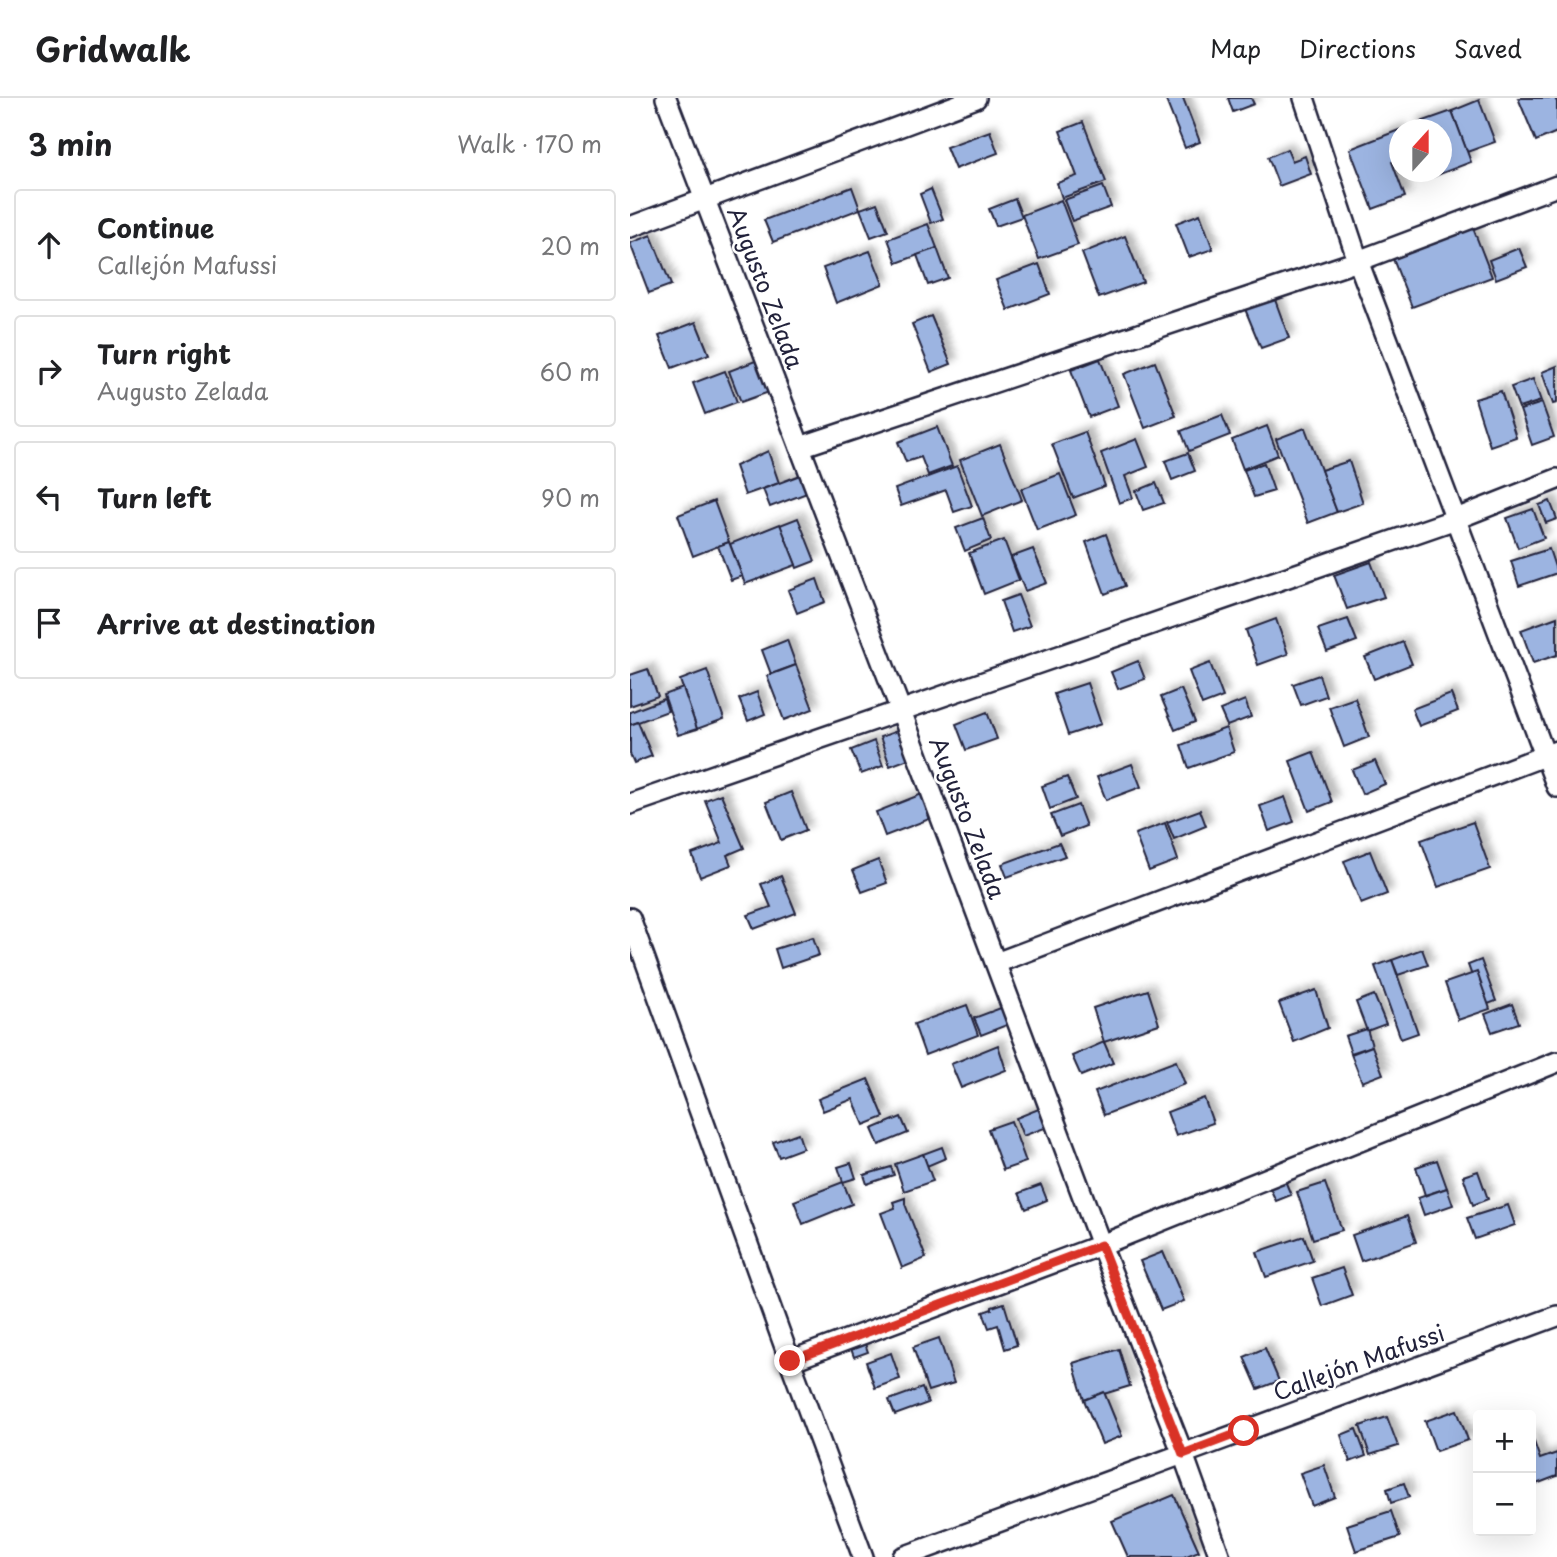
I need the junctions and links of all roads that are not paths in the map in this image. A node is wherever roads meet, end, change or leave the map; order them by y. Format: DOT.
graph roads {
  1 [pos="666,98"];
  2 [pos="976,98"];
  3 [pos="1304,98"];
  4 [pos="1557,186"];
  5 [pos="705,199"];
  6 [pos="630,227"];
  7 [pos="1358,261"];
  8 [pos="800,447"];
  9 [pos="1557,479"];
  10 [pos="1456,519"];
  11 [pos="901,711"];
  12 [pos="1551,753"];
  13 [pos="1557,786"];
  14 [pos="630,804"];
  15 [pos="630,918"];
  16 [pos="996,963"];
  17 [pos="1557,1062"];
  18 [pos="1101,1245"];
  19 [pos="1557,1316"];
  20 [pos="790,1361"];
  21 [pos="1183,1454"];
  22 [pos="863,1557"];
  23 [pos="903,1557"];
  24 [pos="1220,1557"];
  1 -- 5 [label="street, Augusto Zelada"];
  2 -- 5 [label="street"];
  3 -- 7 [label="street"];
  4 -- 7 [label="street"];
  5 -- 6 [label="street"];
  5 -- 8 [label="street, Augusto Zelada"];
  7 -- 8 [label="street"];
  7 -- 10 [label="street"];
  8 -- 11 [label="street, Augusto Zelada"];
  9 -- 10 [label="street"];
  10 -- 11 [label="street"];
  10 -- 12 [label="street"];
  11 -- 14 [label="street"];
  11 -- 16 [label="street, Augusto Zelada"];
  12 -- 13 [label="street"];
  12 -- 16 [label="street"];
  15 -- 20 [label="street"];
  16 -- 18 [label="street, Augusto Zelada"];
  17 -- 18 [label="street"];
  18 -- 20 [label="street"];
  18 -- 21 [label="street, Augusto Zelada"];
  19 -- 21 [label="street, Callejón Mafussi"];
  20 -- 22 [label="street"];
  21 -- 23 [label="street, Callejón Mafussi"];
  21 -- 24 [label="street, Augusto Zelada"];
}
